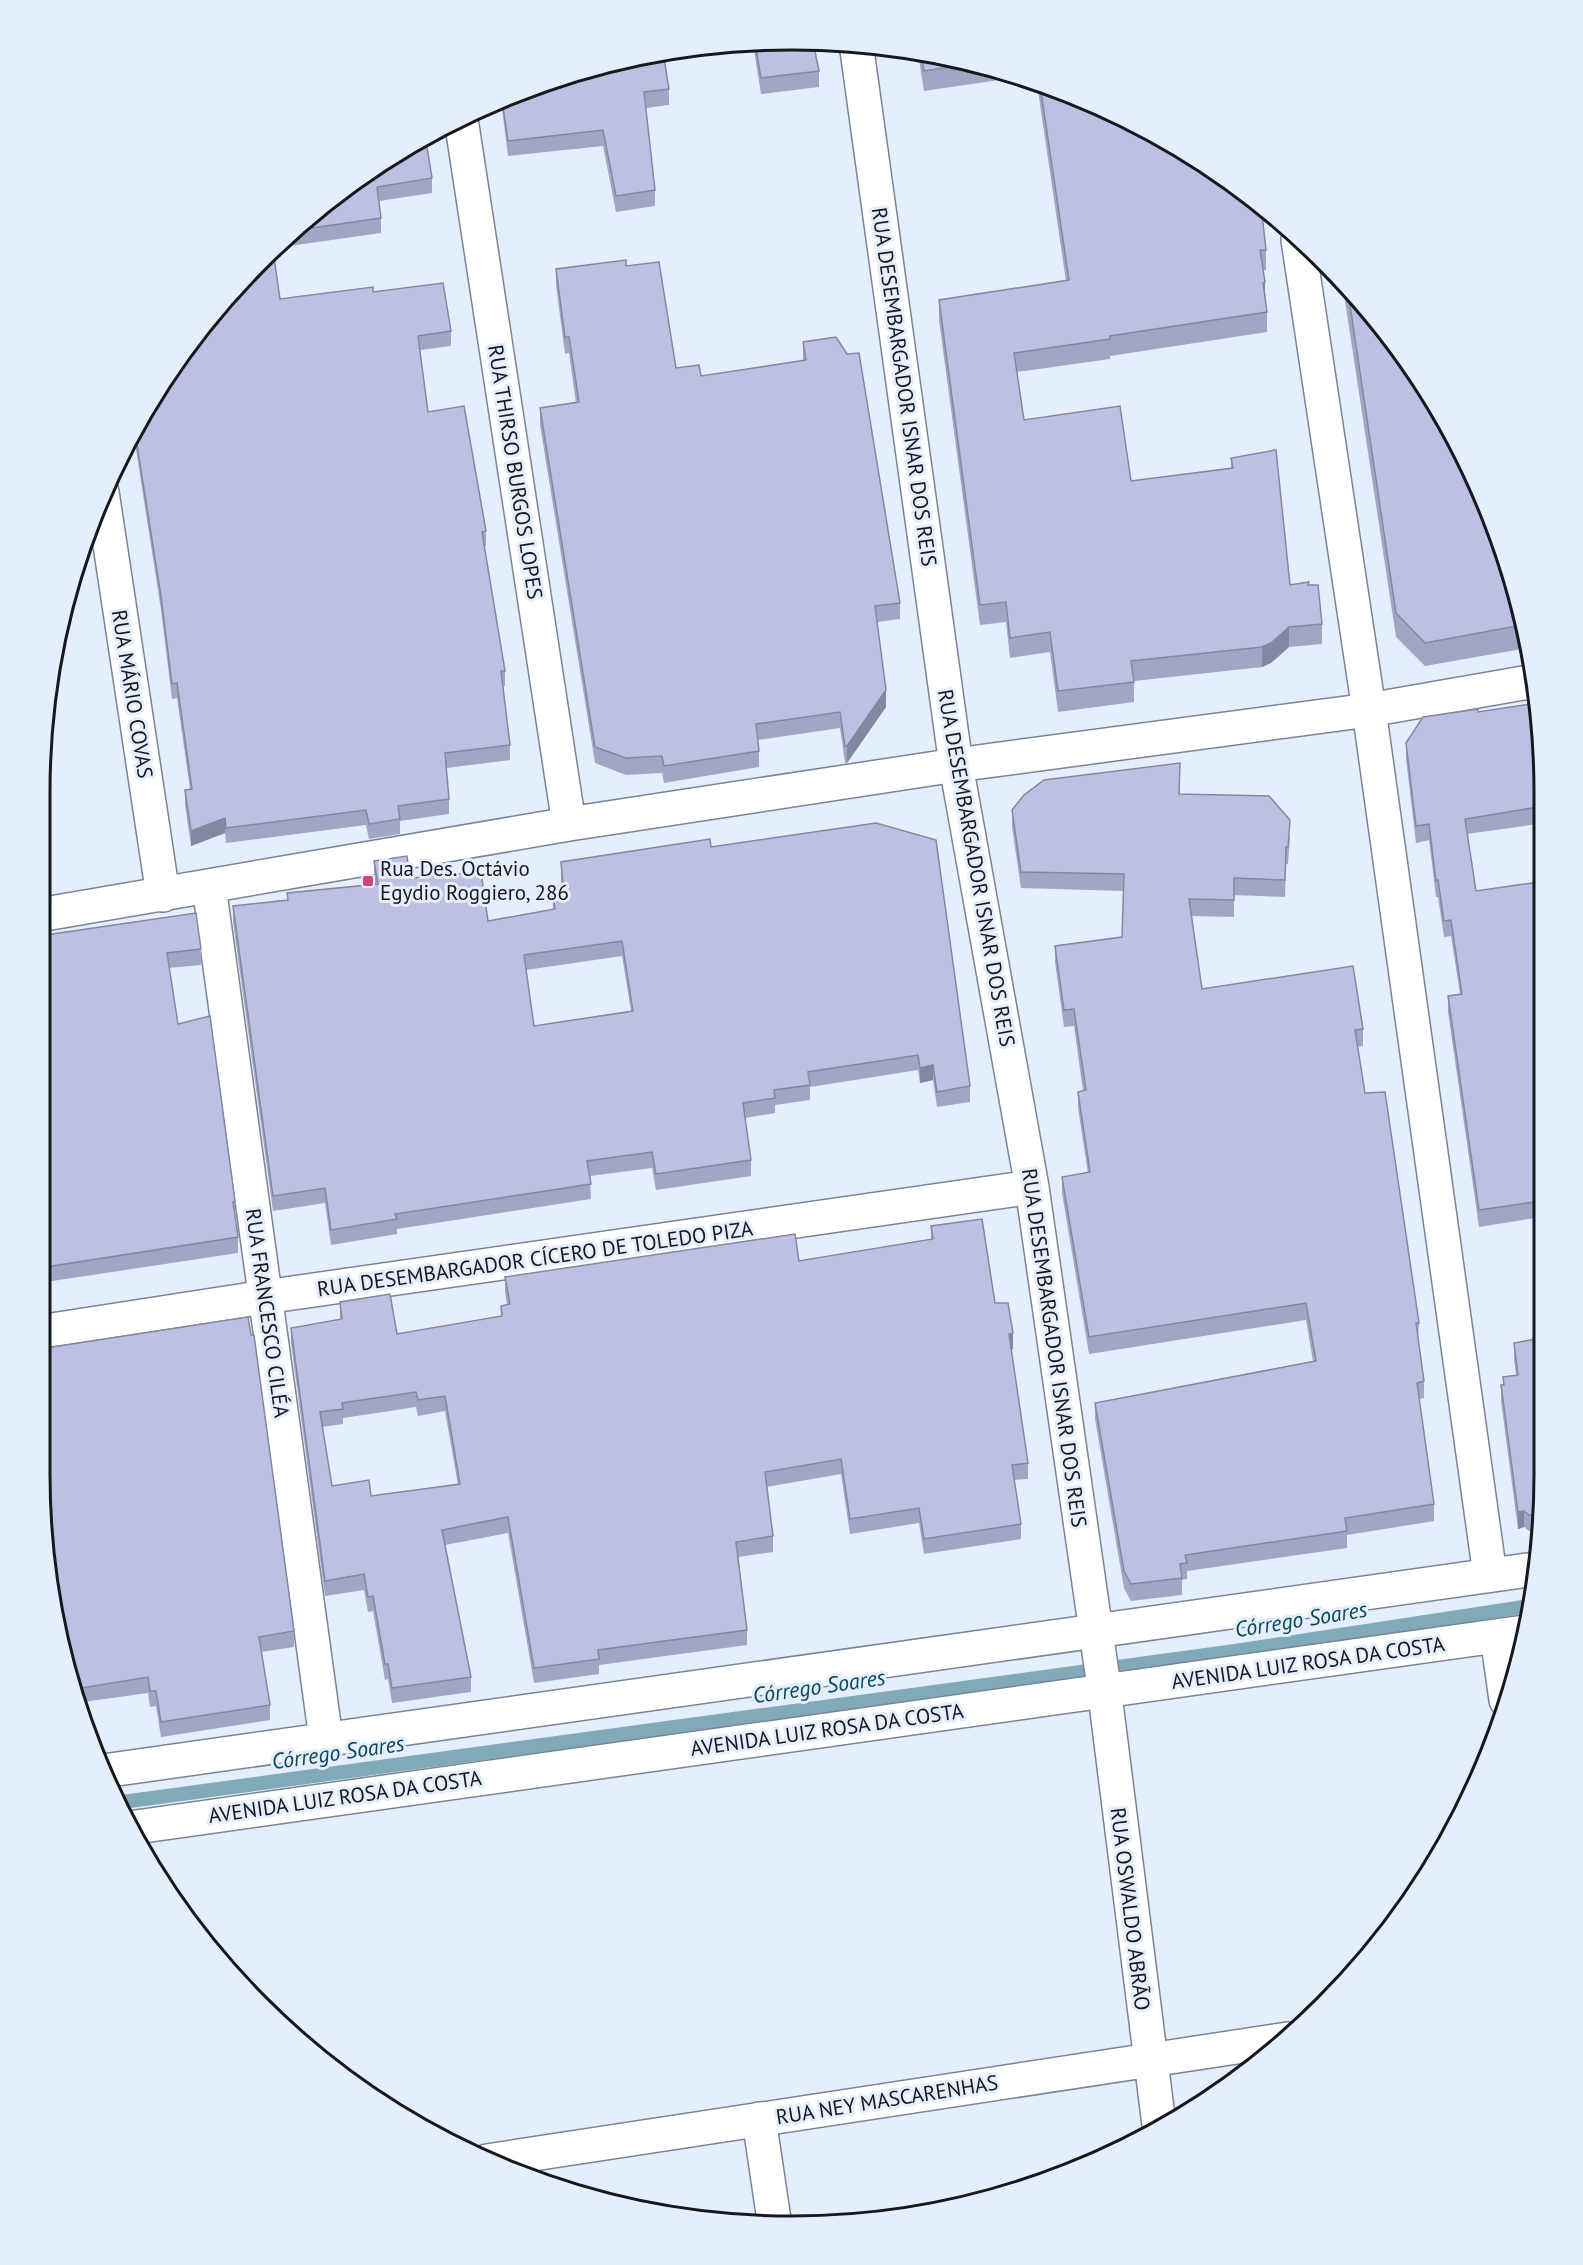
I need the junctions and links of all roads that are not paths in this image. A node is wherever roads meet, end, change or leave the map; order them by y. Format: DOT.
graph roads {
  1 [pos="857,53"];
  2 [pos="462,126"];
  3 [pos="1300,252"];
  4 [pos="105,511"];
  5 [pos="1525,683"];
  6 [pos="1369,710"];
  7 [pos="956,765"];
  8 [pos="569,824"];
  9 [pos="208,886"];
  10 [pos="163,895"];
  11 [pos="50,913"];
  12 [pos="1032,1187"];
  13 [pos="265,1298"];
  14 [pos="50,1330"];
  15 [pos="1527,1570"];
  16 [pos="1490,1575"];
  17 [pos="1511,1634"];
  18 [pos="1096,1641"];
  19 [pos="1509,1662"];
  20 [pos="1103,1689"];
  21 [pos="326,1739"];
  22 [pos="112,1770"];
  23 [pos="139,1827"];
  24 [pos="1267,2042"];
  25 [pos="1149,2060"];
  26 [pos="1158,2118"];
  27 [pos="759,2119"];
  28 [pos="506,2158"];
  29 [pos="773,2215"];
  1 -- 7 [label="street, RUA DESEMBARGADOR ISNAR DOS REIS"];
  2 -- 8 [label="street, RUA THIRSO BURGOS LOPES"];
  3 -- 6 [label="street"];
  4 -- 10 [label="street, RUA MÁRIO COVAS"];
  5 -- 6 [label="street"];
  6 -- 7 [label="street"];
  6 -- 16 [label="street"];
  7 -- 8 [label="street"];
  7 -- 12 [label="street, RUA DESEMBARGADOR ISNAR DOS REIS"];
  8 -- 9 [label="street"];
  9 -- 10 [label="street"];
  9 -- 13 [label="street, RUA FRANCESCO CILÉA"];
  10 -- 11 [label="street"];
  12 -- 13 [label="street, RUA DESEMBARGADOR CÍCERO DE TOLEDO PIZA"];
  12 -- 18 [label="street, RUA DESEMBARGADOR ISNAR DOS REIS"];
  13 -- 14 [label="street, RUA DESEMBARGADOR CÍCERO DE TOLEDO PIZA"];
  13 -- 21 [label="street, RUA FRANCESCO CILÉA"];
  15 -- 16 [label="street"];
  16 -- 18 [label="street"];
  17 -- 19 [label="street"];
  17 -- 20 [label="street, AVENIDA LUIZ ROSA DA COSTA"];
  18 -- 20 [label="street, RUA DESEMBARGADOR ISNAR DOS REIS"];
  18 -- 21 [label="street"];
  20 -- 23 [label="street, AVENIDA LUIZ ROSA DA COSTA"];
  20 -- 25 [label="street, RUA OSWALDO ABRÃO"];
  21 -- 22 [label="street"];
  24 -- 25 [label="street, RUA NEY MASCARENHAS"];
  25 -- 26 [label="street, RUA OSWALDO ABRÃO"];
  25 -- 27 [label="street, RUA NEY MASCARENHAS"];
  27 -- 28 [label="street, RUA NEY MASCARENHAS"];
  27 -- 29 [label="street"];
}
